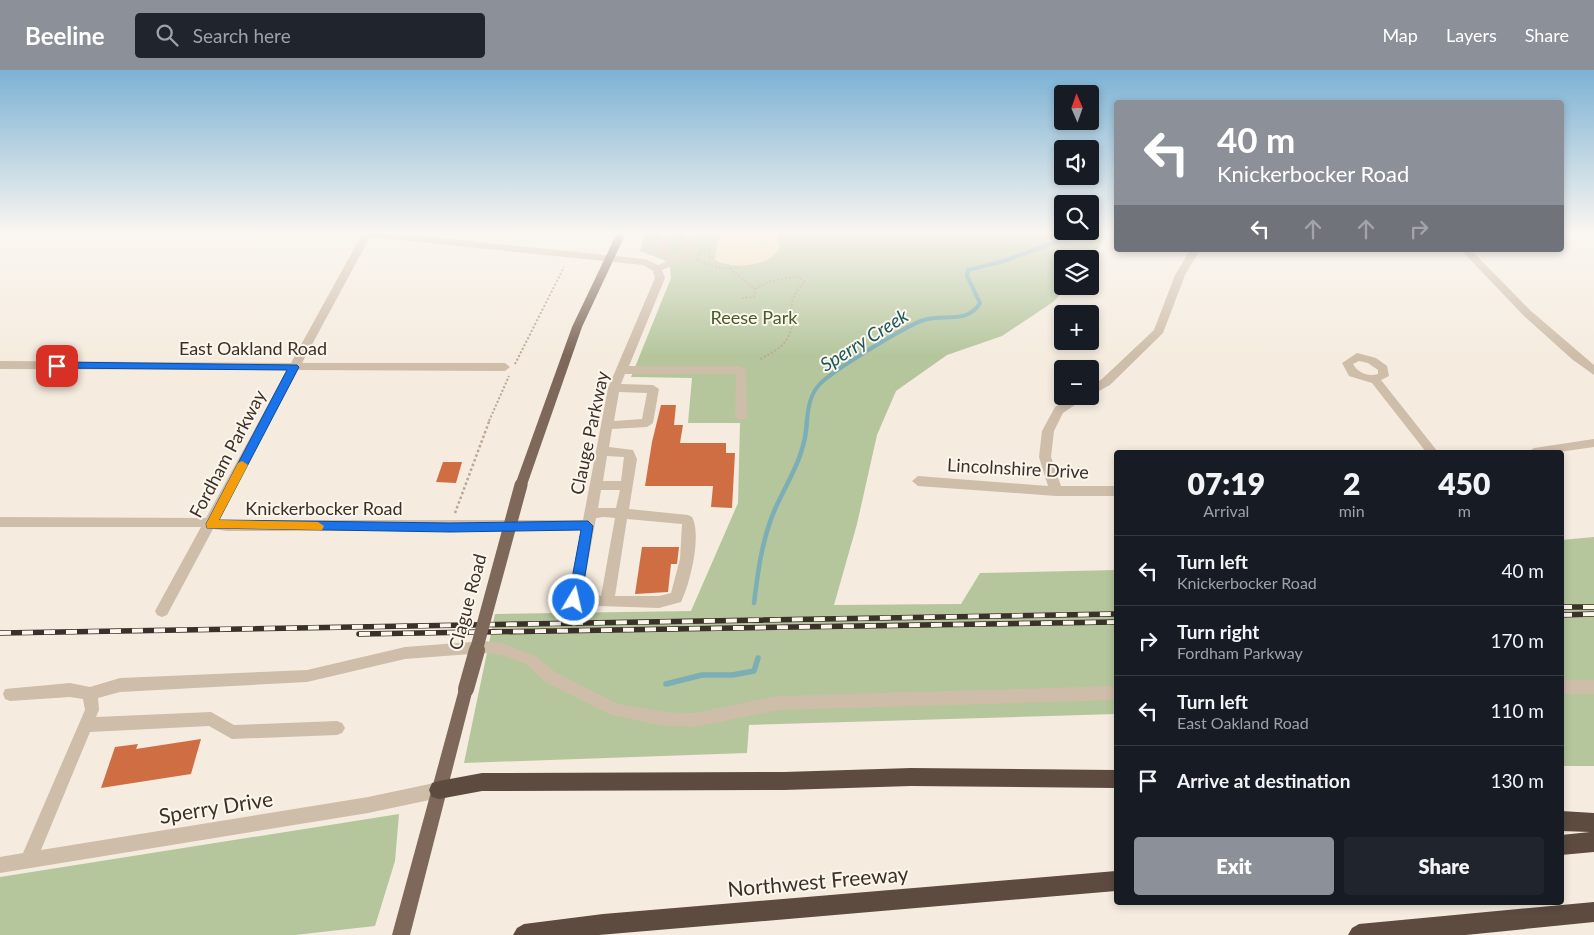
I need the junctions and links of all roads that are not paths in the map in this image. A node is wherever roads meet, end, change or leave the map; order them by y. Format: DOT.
graph roads {
  1 [pos="343,273"];
  2 [pos="603,273"];
  3 [pos="658,273"];
  4 [pos="1181,273"];
  5 [pos="1486,273"];
  6 [pos="0,365"];
  7 [pos="294,367"];
  8 [pos="510,369"];
  9 [pos="621,370"];
  10 [pos="1594,371"];
  11 [pos="1376,380"];
  12 [pos="1099,386"];
  13 [pos="614,388"];
  14 [pos="1067,405"];
  15 [pos="741,417"];
  16 [pos="608,425"];
  17 [pos="1594,443"];
  18 [pos="1430,450"];
  19 [pos="1547,450"];
  20 [pos="602,451"];
  21 [pos="918,481"];
  22 [pos="596,485"];
  23 [pos="626,486"];
  24 [pos="1114,491"];
  25 [pos="1056,492"];
  26 [pos="621,513"];
  27 [pos="589,520"];
  28 [pos="0,522"];
  29 [pos="211,524"];
  30 [pos="607,602"];
  31 [pos="162,611"];
  32 [pos="1564,687"];
  33 [pos="1594,687"];
  34 [pos="1114,693"];
  35 [pos="10,694"];
  36 [pos="90,694"];
  37 [pos="85,725"];
  38 [pos="337,728"];
  39 [pos="1114,779"];
  40 [pos="439,790"];
  41 [pos="1564,821"];
  42 [pos="1594,823"];
  43 [pos="1594,842"];
  44 [pos="1564,844"];
  45 [pos="28,860"];
  46 [pos="0,865"];
  47 [pos="1114,881"];
  48 [pos="1594,912"];
  49 [pos="401,935"];
  50 [pos="524,935"];
  51 [pos="1359,935"];
  1 -- 7 [label="street, Fordham Parkway"];
  2 -- 40 [label="main road, Clague Road, bridge"];
  3 -- 9 [label="street, Clauge Parkway"];
  4 -- 12 [label="street"];
  5 -- 10 [label="street"];
  6 -- 7 [label="street, East Oakland Road"];
  7 -- 8 [label="street, East Oakland Road"];
  7 -- 29 [label="street, Fordham Parkway"];
  9 -- 13 [label="street, Clauge Parkway"];
  9 -- 15 [label="street"];
  11 -- 18 [label="street"];
  13 -- 16 [label="street, Clauge Parkway"];
  13 -- 16 [label="street"];
  14 -- 25 [label="street"];
  16 -- 20 [label="street, Clauge Parkway"];
  17 -- 19 [label="street"];
  20 -- 22 [label="street, Clauge Parkway"];
  20 -- 23 [label="street"];
  21 -- 25 [label="street, Lincolnshire Drive"];
  22 -- 23 [label="street"];
  22 -- 27 [label="street, Clauge Parkway"];
  23 -- 26 [label="street"];
  24 -- 25 [label="street, Lincolnshire Drive"];
  26 -- 27 [label="street, Knickerbocker Road"];
  26 -- 30 [label="street"];
  26 -- 30 [label="street, Knickerbocker Road"];
  27 -- 29 [label="street, Knickerbocker Road"];
  27 -- 30 [label="street, Clauge Parkway"];
  28 -- 29 [label="street, Knickerbocker Road"];
  29 -- 31 [label="street, Fordham Parkway"];
  32 -- 33 [label="street"];
  34 -- 36 [label="street"];
  35 -- 36 [label="street"];
  36 -- 37 [label="street"];
  37 -- 38 [label="street"];
  37 -- 45 [label="street"];
  39 -- 40 [label="highway"];
  40 -- 45 [label="street, Sperry Drive"];
  40 -- 49 [label="main road, Clague Road"];
  41 -- 42 [label="highway"];
  43 -- 44 [label="highway"];
  45 -- 46 [label="street, Sperry Drive"];
  47 -- 50 [label="highway, Northwest Freeway"];
  48 -- 51 [label="highway"];
}
